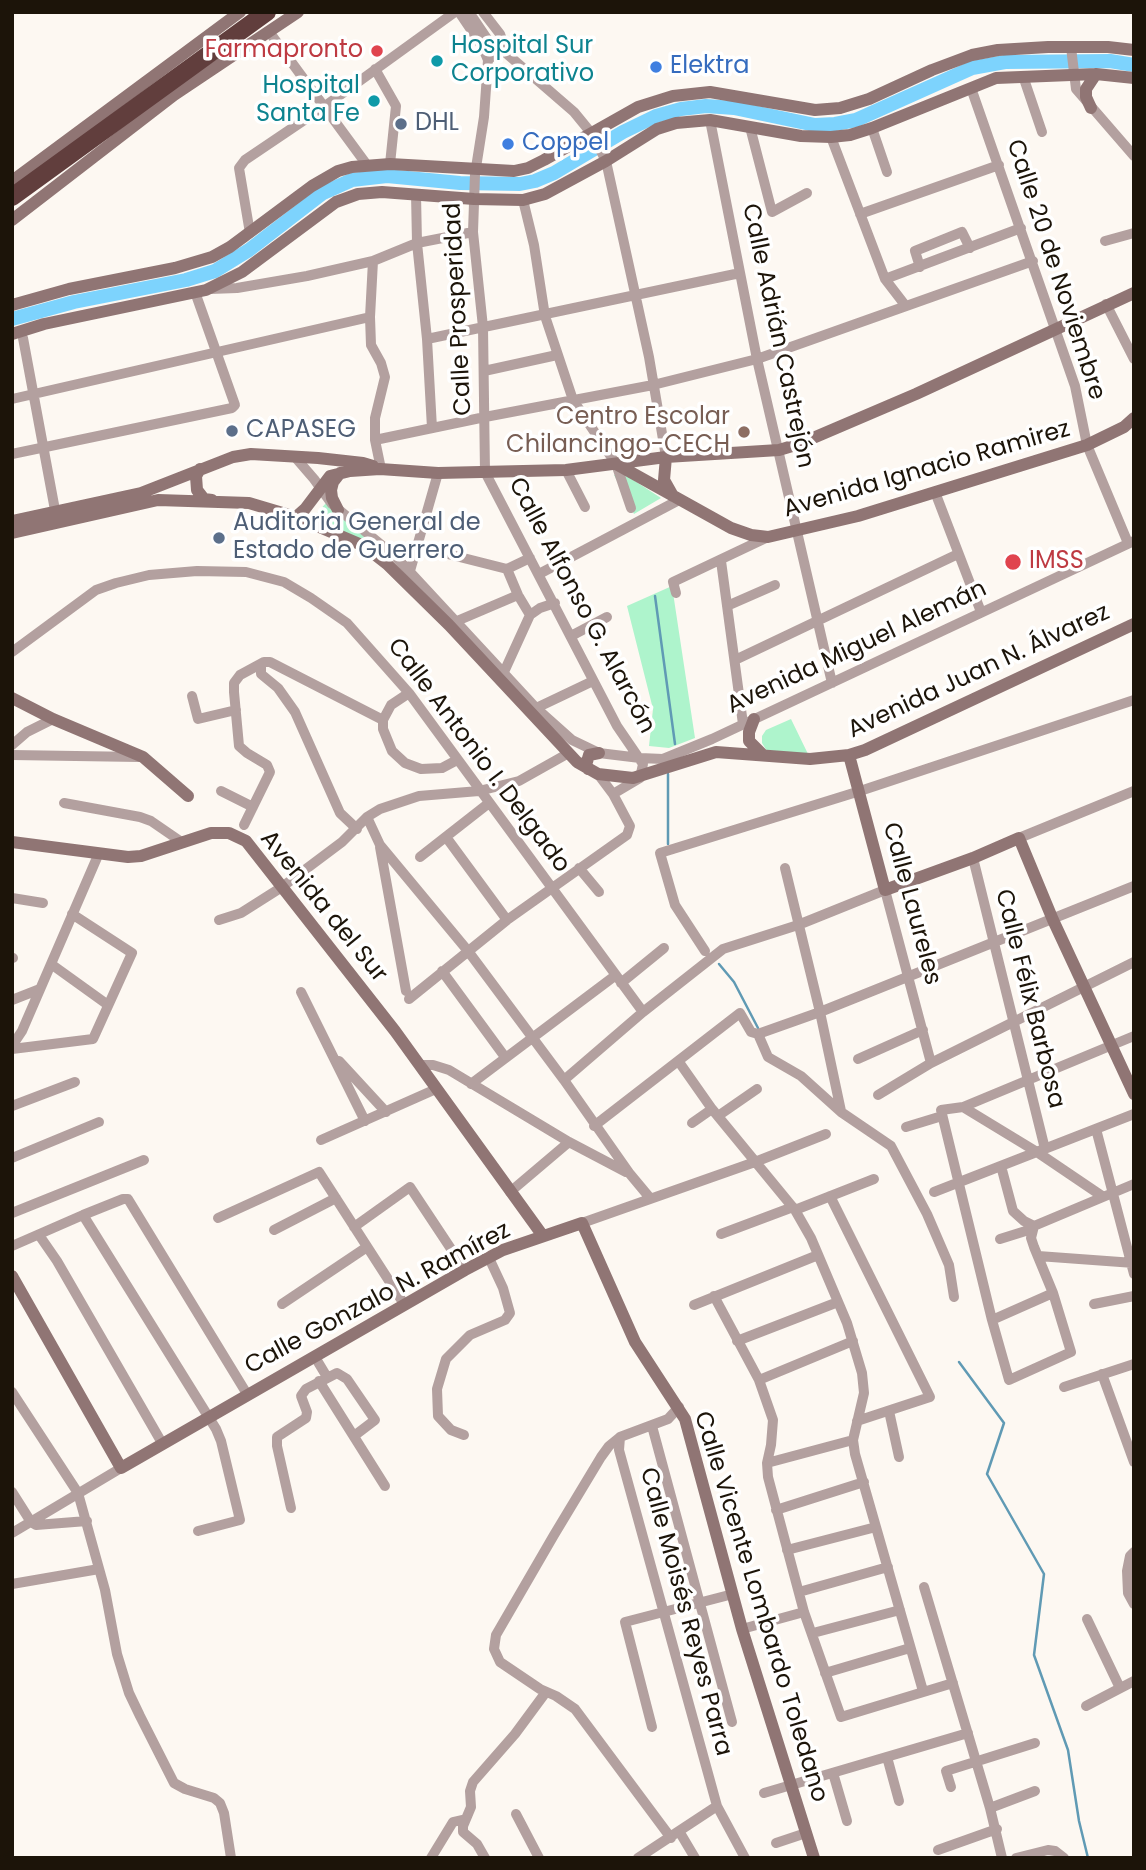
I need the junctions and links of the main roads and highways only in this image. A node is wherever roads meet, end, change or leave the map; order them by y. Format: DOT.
graph roads {
  1 [pos="240,12"];
  2 [pos="254,12"];
  3 [pos="267,12"];
  4 [pos="298,12"];
  5 [pos="1134,50"];
  6 [pos="205,57"];
  7 [pos="1096,74"];
  8 [pos="1134,78"];
  9 [pos="174,95"];
  10 [pos="1091,108"];
  11 [pos="14,182"];
  12 [pos="12,197"];
  13 [pos="12,220"];
  14 [pos="130,275"];
  15 [pos="1134,293"];
  16 [pos="12,298"];
  17 [pos="12,305"];
  18 [pos="65,320"];
  19 [pos="16,338"];
  20 [pos="1134,418"];
  21 [pos="666,457"];
  22 [pos="616,464"];
  23 [pos="200,469"];
  24 [pos="380,469"];
  25 [pos="340,473"];
  26 [pos="676,499"];
  27 [pos="214,500"];
  28 [pos="338,510"];
  29 [pos="296,517"];
  30 [pos="12,521"];
  31 [pos="12,533"];
  32 [pos="1134,624"];
  33 [pos="12,698"];
  34 [pos="749,722"];
  35 [pos="599,754"];
  36 [pos="763,755"];
  37 [pos="849,755"];
  38 [pos="593,771"];
  39 [pos="188,796"];
  40 [pos="12,842"];
  41 [pos="1134,1094"];
  42 [pos="582,1223"];
  43 [pos="543,1236"];
  44 [pos="12,1276"];
  45 [pos="814,1858"];
  1 -- 11 [label="main road"];
  2 -- 11 [label="highway"];
  3 -- 6 [label="highway"];
  4 -- 9 [label="main road"];
  5 -- 14 [label="main road"];
  6 -- 9 [label="highway"];
  6 -- 12 [label="highway"];
  7 -- 8 [label="main road"];
  7 -- 10 [label="main road"];
  7 -- 18 [label="main road"];
  9 -- 13 [label="main road"];
  14 -- 16 [label="main road"];
  14 -- 17 [label="main road"];
  15 -- 21 [label="main road"];
  18 -- 19 [label="main road"];
  18 -- 19 [label="main road"];
  20 -- 26 [label="main road, Avenida Ignacio Ramirez"];
  21 -- 22 [label="main road"];
  21 -- 26 [label="main road"];
  22 -- 24 [label="main road"];
  22 -- 26 [label="main road, Avenida Ignacio Ramirez"];
  23 -- 24 [label="main road"];
  23 -- 27 [label="main road"];
  23 -- 30 [label="main road"];
  24 -- 25 [label="main road"];
  25 -- 28 [label="main road"];
  25 -- 29 [label="main road"];
  27 -- 29 [label="main road"];
  27 -- 31 [label="main road"];
  29 -- 38 [label="main road"];
  32 -- 37 [label="main road, Avenida Juan N. Álvarez"];
  33 -- 39 [label="main road"];
  34 -- 36 [label="main road"];
  35 -- 38 [label="main road"];
  36 -- 37 [label="main road, Avenida Juan N. Álvarez"];
  36 -- 38 [label="main road, Avenida Juan N. Álvarez"];
  37 -- 41 [label="main road, Calle Laureles"];
  40 -- 43 [label="main road, Avenida del Sur"];
  42 -- 43 [label="main road, Calle Gonzalo N. Ramírez"];
  42 -- 45 [label="main road, Calle Vicente Lombardo Toledano"];
  43 -- 44 [label="main road, Calle Gonzalo N. Ramírez"];
}
